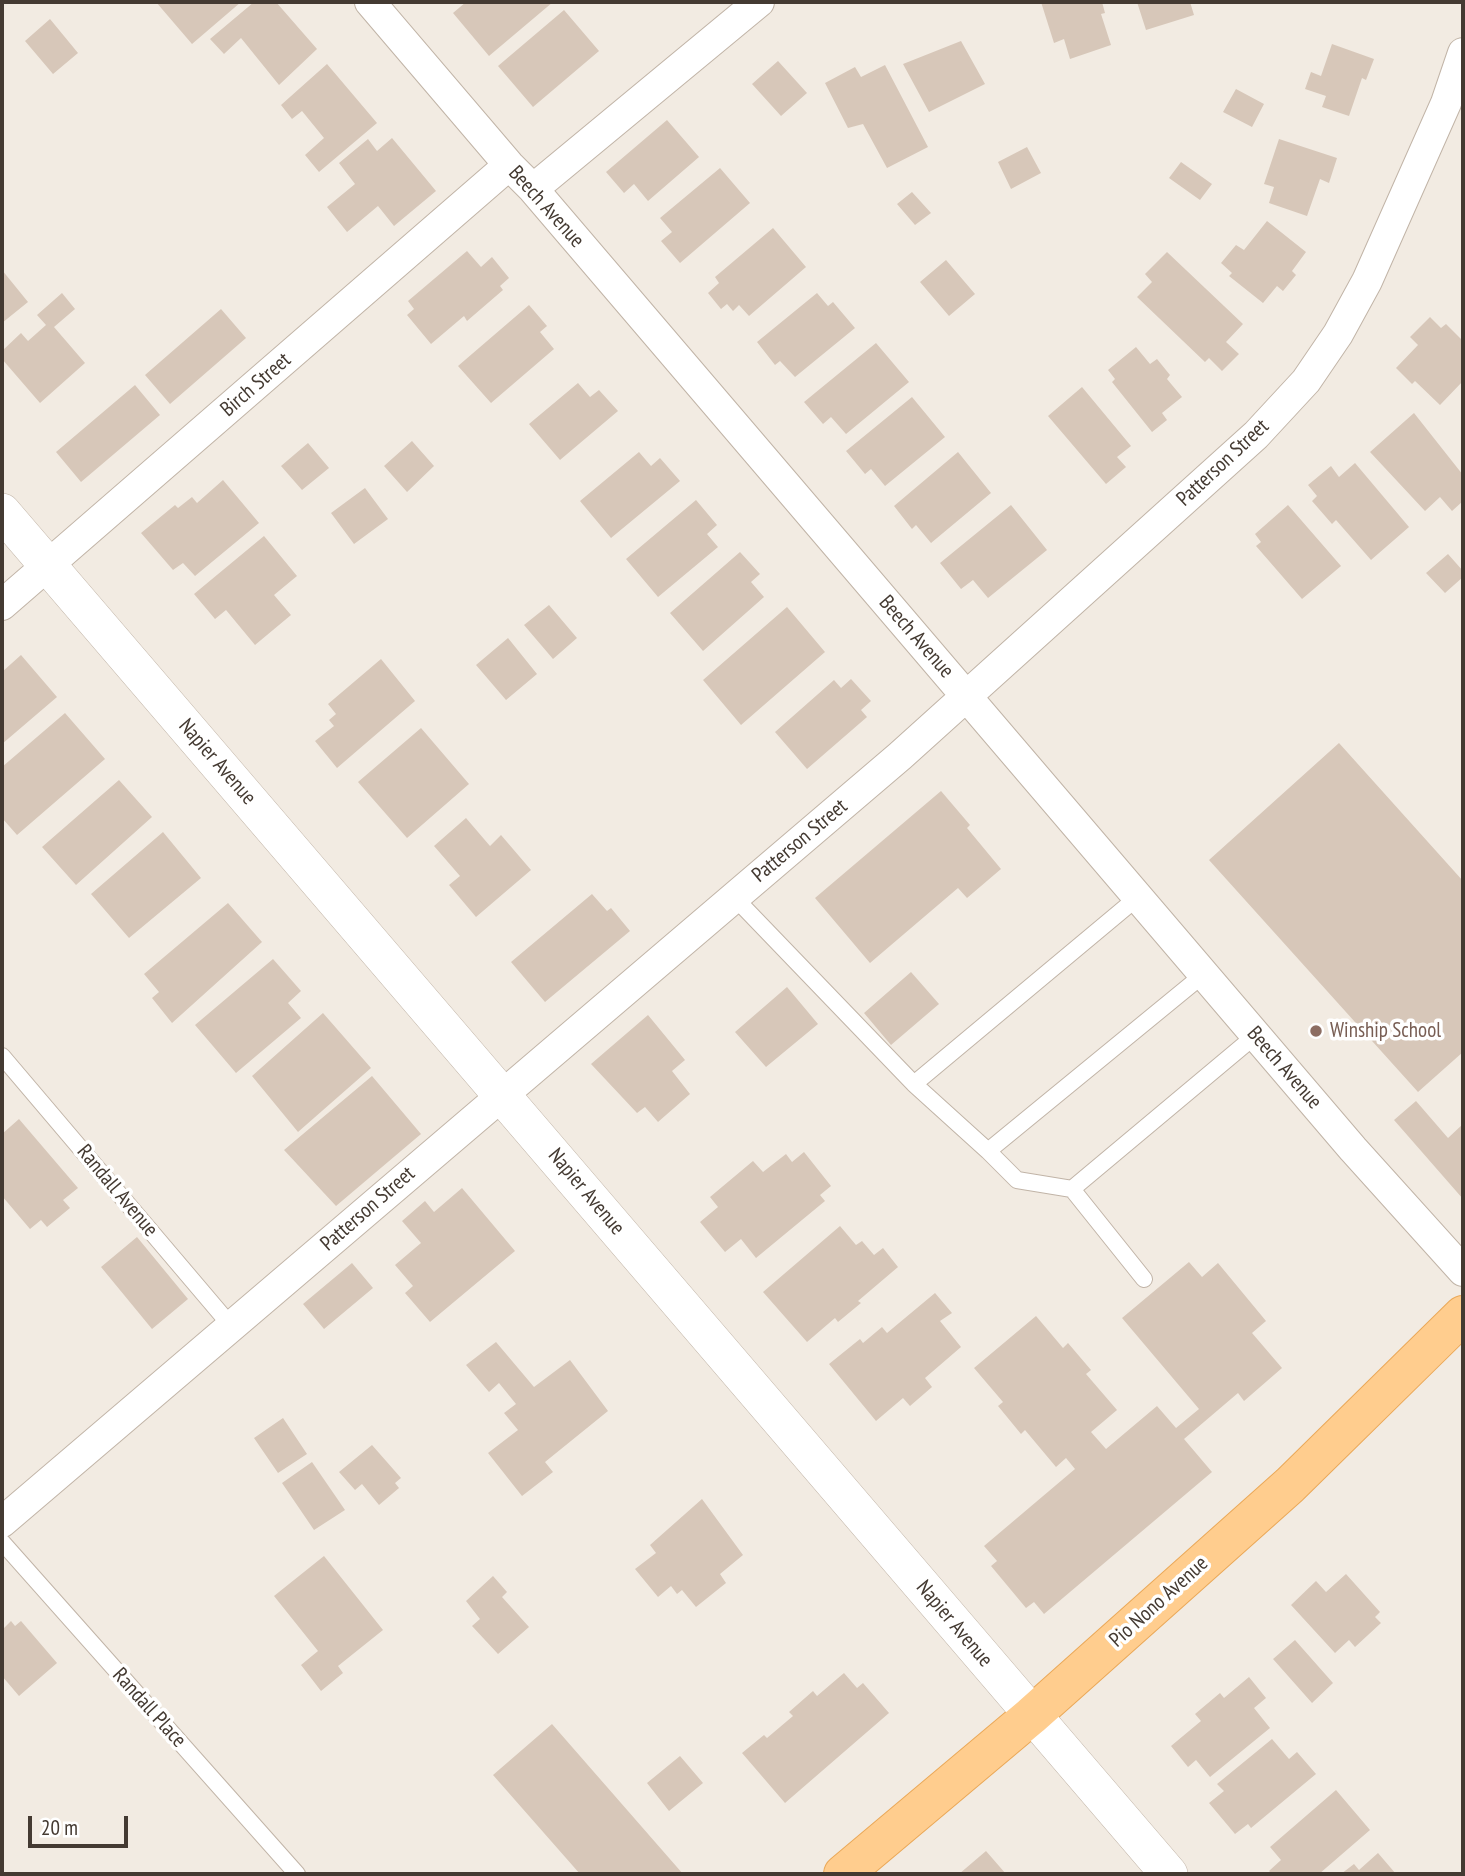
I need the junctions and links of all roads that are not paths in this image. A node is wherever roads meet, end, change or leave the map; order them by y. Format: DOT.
graph roads {
  1 [pos="370,2"];
  2 [pos="759,2"];
  3 [pos="1463,53"];
  4 [pos="1454,107"];
  5 [pos="509,165"];
  6 [pos="533,189"];
  7 [pos="2,512"];
  8 [pos="47,565"];
  9 [pos="2,605"];
  10 [pos="966,695"];
  11 [pos="734,897"];
  12 [pos="1138,897"];
  13 [pos="1204,974"];
  14 [pos="1256,1035"];
  15 [pos="2,1056"];
  16 [pos="914,1084"];
  17 [pos="502,1093"];
  18 [pos="988,1151"];
  19 [pos="1072,1189"];
  20 [pos="1463,1271"];
  21 [pos="1144,1279"];
  22 [pos="1463,1315"];
  23 [pos="232,1327"];
  24 [pos="2,1522"];
  25 [pos="2,1542"];
  26 [pos="1031,1716"];
  27 [pos="856,1870"];
  28 [pos="1163,1871"];
  29 [pos="297,1874"];
  1 -- 5 [label="street, Beech Avenue"];
  2 -- 6 [label="street"];
  3 -- 4 [label="street, Patterson Street"];
  4 -- 10 [label="street, Patterson Street"];
  5 -- 6 [label="street, Beech Avenue"];
  5 -- 8 [label="street, Birch Street"];
  6 -- 10 [label="street, Beech Avenue"];
  7 -- 8 [label="street, Napier Avenue"];
  8 -- 9 [label="street, Birch Street"];
  8 -- 17 [label="street, Napier Avenue"];
  10 -- 11 [label="street, Patterson Street"];
  10 -- 12 [label="street, Beech Avenue"];
  11 -- 16 [label="lane"];
  11 -- 17 [label="street, Patterson Street"];
  12 -- 13 [label="street, Beech Avenue"];
  12 -- 16 [label="lane"];
  13 -- 14 [label="street, Beech Avenue"];
  13 -- 18 [label="lane"];
  14 -- 19 [label="lane"];
  14 -- 20 [label="street, Beech Avenue"];
  15 -- 23 [label="lane, Randall Avenue"];
  16 -- 18 [label="lane"];
  17 -- 23 [label="street, Patterson Street"];
  17 -- 26 [label="street, Napier Avenue"];
  18 -- 19 [label="lane"];
  19 -- 21 [label="lane"];
  22 -- 26 [label="main road, Pio Nono Avenue"];
  23 -- 24 [label="street, Patterson Street"];
  25 -- 29 [label="lane, Randall Place"];
  26 -- 27 [label="main road, Pio Nono Avenue"];
  26 -- 28 [label="street, Napier Avenue"];
}
